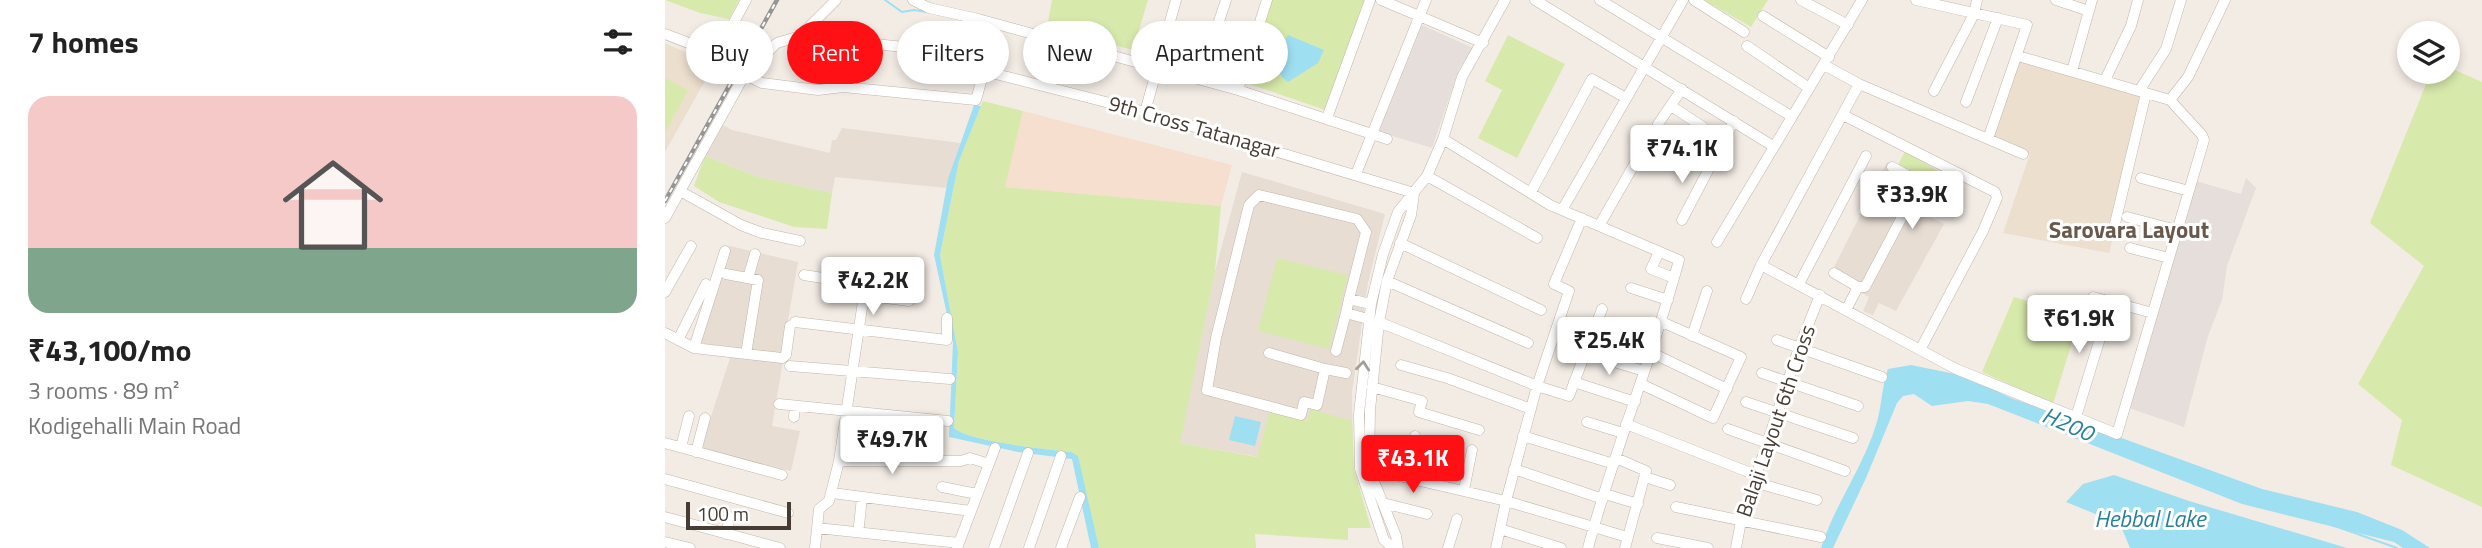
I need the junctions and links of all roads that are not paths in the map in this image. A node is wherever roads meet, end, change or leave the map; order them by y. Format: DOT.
graph roads {
  1 [pos="746,0"];
  2 [pos="837,0"];
  3 [pos="913,0"];
  4 [pos="1176,0"];
  5 [pos="1226,0"];
  6 [pos="1267,0"];
  7 [pos="1370,0"];
  8 [pos="1426,0"];
  9 [pos="1504,0"];
  10 [pos="1535,0"];
  11 [pos="1599,0"];
  12 [pos="1683,0"];
  13 [pos="1694,0"];
  14 [pos="1801,0"];
  15 [pos="1862,0"];
  16 [pos="1916,0"];
  17 [pos="1977,0"];
  18 [pos="2056,0"];
  19 [pos="2092,0"];
  20 [pos="2138,0"];
  21 [pos="2181,0"];
  22 [pos="2225,0"];
  23 [pos="1384,1"];
  24 [pos="930,4"];
  25 [pos="2089,11"];
  26 [pos="1974,14"];
  27 [pos="1763,16"];
  28 [pos="1420,17"];
  29 [pos="1998,18"];
  30 [pos="978,19"];
  31 [pos="735,21"];
  32 [pos="815,21"];
  33 [pos="1170,21"];
  34 [pos="1219,21"];
  35 [pos="1848,25"];
  36 [pos="1744,32"];
  37 [pos="665,34"];
  38 [pos="1661,38"];
  39 [pos="686,42"];
  40 [pos="1483,43"];
  41 [pos="1747,46"];
  42 [pos="2018,56"];
  43 [pos="1131,61"];
  44 [pos="1827,61"];
  45 [pos="1643,67"];
  46 [pos="2072,71"];
  47 [pos="1009,78"];
  48 [pos="2105,80"];
  49 [pos="740,84"];
  50 [pos="770,84"];
  51 [pos="980,84"];
  52 [pos="1153,84"];
  53 [pos="1218,84"];
  54 [pos="1859,84"];
  55 [pos="1809,88"];
  56 [pos="1682,89"];
  57 [pos="1238,90"];
  58 [pos="1934,91"];
  59 [pos="2143,92"];
  60 [pos="1626,98"];
  61 [pos="2170,100"];
  62 [pos="1966,102"];
  63 [pos="1671,106"];
  64 [pos="1145,112"];
  65 [pos="1843,115"];
  66 [pos="1791,116"];
  67 [pos="1327,118"];
  68 [pos="1734,121"];
  69 [pos="1658,124"];
  70 [pos="1703,127"];
  71 [pos="1372,134"];
  72 [pos="1651,135"];
  73 [pos="1387,139"];
  74 [pos="1443,139"];
  75 [pos="1988,139"];
  76 [pos="1773,146"];
  77 [pos="2022,154"];
  78 [pos="1866,156"];
  79 [pos="1892,167"];
  80 [pos="1356,174"];
  81 [pos="1427,176"];
  82 [pos="2141,178"];
  83 [pos="681,191"];
  84 [pos="2189,191"];
  85 [pos="1531,192"];
  86 [pos="1414,193"];
  87 [pos="1562,210"];
  88 [pos="2127,216"];
  89 [pos="665,218"];
  90 [pos="1582,218"];
  91 [pos="1682,220"];
  92 [pos="1599,226"];
  93 [pos="2177,230"];
  94 [pos="2113,232"];
  95 [pos="1537,238"];
  96 [pos="800,240"];
  97 [pos="1717,242"];
  98 [pos="1400,243"];
  99 [pos="691,246"];
  100 [pos="2130,248"];
  101 [pos="725,251"];
  102 [pos="1659,252"];
  103 [pos="755,254"];
  104 [pos="2169,258"];
  105 [pos="1762,265"];
  106 [pos="1834,273"];
  107 [pos="726,274"];
  108 [pos="804,275"];
  109 [pos="748,278"];
  110 [pos="1674,278"];
  111 [pos="1387,281"];
  112 [pos="706,284"];
  113 [pos="1799,284"];
  114 [pos="1859,287"];
  115 [pos="1631,288"];
  116 [pos="1707,291"];
  117 [pos="665,292"];
  118 [pos="863,295"];
  119 [pos="1820,295"];
  120 [pos="2093,297"];
  121 [pos="1349,299"];
  122 [pos="1746,299"];
  123 [pos="1668,300"];
  124 [pos="909,301"];
  125 [pos="2111,302"];
  126 [pos="1371,304"];
  127 [pos="1602,309"];
  128 [pos="1541,310"];
  129 [pos="1846,310"];
  130 [pos="1346,313"];
  131 [pos="2153,313"];
  132 [pos="947,318"];
  133 [pos="1374,321"];
  134 [pos="1662,323"];
  135 [pos="858,331"];
  136 [pos="665,333"];
  137 [pos="1692,336"];
  138 [pos="678,340"];
  139 [pos="1777,340"];
  140 [pos="1528,343"];
  141 [pos="694,348"];
  142 [pos="1799,348"];
  143 [pos="1920,350"];
  144 [pos="1336,351"];
  145 [pos="1650,352"];
  146 [pos="1269,353"];
  147 [pos="746,354"];
  148 [pos="1611,361"];
  149 [pos="1401,365"];
  150 [pos="790,366"];
  151 [pos="1325,369"];
  152 [pos="853,371"];
  153 [pos="1644,371"];
  154 [pos="1346,373"];
  155 [pos="1762,373"];
  156 [pos="1882,377"];
  157 [pos="950,379"];
  158 [pos="1788,381"];
  159 [pos="1574,382"];
  160 [pos="1640,384"];
  161 [pos="1537,386"];
  162 [pos="1727,389"];
  163 [pos="1368,392"];
  164 [pos="1635,402"];
  165 [pos="1746,402"];
  166 [pos="779,404"];
  167 [pos="1858,406"];
  168 [pos="1531,409"];
  169 [pos="845,410"];
  170 [pos="1778,412"];
  171 [pos="689,416"];
  172 [pos="2076,417"];
  173 [pos="705,418"];
  174 [pos="948,421"];
  175 [pos="1587,422"];
  176 [pos="1625,429"];
  177 [pos="1728,429"];
  178 [pos="1479,430"];
  179 [pos="1415,436"];
  180 [pos="1523,436"];
  181 [pos="1853,438"];
  182 [pos="665,443"];
  183 [pos="1767,443"];
  184 [pos="681,447"];
  185 [pos="995,448"];
  186 [pos="1472,450"];
  187 [pos="697,452"];
  188 [pos="1028,453"];
  189 [pos="1061,456"];
  190 [pos="839,461"];
  191 [pos="1615,461"];
  192 [pos="989,464"];
  193 [pos="1369,469"];
  194 [pos="1514,469"];
  195 [pos="1845,471"];
  196 [pos="782,475"];
  197 [pos="1406,477"];
  198 [pos="1645,477"];
  199 [pos="665,479"];
  200 [pos="1755,479"];
  201 [pos="1669,485"];
  202 [pos="942,487"];
  203 [pos="1464,490"];
  204 [pos="832,493"];
  205 [pos="977,494"];
  206 [pos="1604,496"];
  207 [pos="862,497"];
  208 [pos="1080,497"];
  209 [pos="733,498"];
  210 [pos="1817,500"];
  211 [pos="1506,501"];
  212 [pos="1383,503"];
  213 [pos="1638,504"];
  214 [pos="1676,507"];
  215 [pos="971,511"];
  216 [pos="789,513"];
  217 [pos="1427,514"];
  218 [pos="665,517"];
  219 [pos="1457,519"];
  220 [pos="1741,521"];
  221 [pos="859,526"];
  222 [pos="1594,527"];
  223 [pos="817,528"];
  224 [pos="1500,530"];
  225 [pos="726,534"];
  226 [pos="1821,537"];
  227 [pos="1657,538"];
  228 [pos="665,541"];
  229 [pos="1626,542"];
  230 [pos="958,545"];
  231 [pos="690,548"];
  232 [pos="780,548"];
  233 [pos="815,548"];
  234 [pos="994,548"];
  235 [pos="1029,548"];
  236 [pos="1061,548"];
  237 [pos="1395,548"];
  238 [pos="1448,548"];
  239 [pos="1496,548"];
  240 [pos="1562,548"];
  241 [pos="1588,548"];
  242 [pos="1708,548"];
  243 [pos="1736,548"];
  1 -- 31 [label="street"];
  2 -- 32 [label="street"];
  3 -- 24 [label="street"];
  4 -- 33 [label="street"];
  5 -- 34 [label="street"];
  6 -- 57 [label="street"];
  7 -- 67 [label="street"];
  8 -- 28 [label="street"];
  9 -- 40 [label="street"];
  10 -- 45 [label="street"];
  11 -- 38 [label="street"];
  12 -- 38 [label="street"];
  13 -- 36 [label="street"];
  14 -- 35 [label="street"];
  15 -- 35 [label="street"];
  16 -- 26 [label="street"];
  17 -- 26 [label="street"];
  18 -- 25 [label="street"];
  19 -- 25 [label="street"];
  20 -- 48 [label="street"];
  21 -- 59 [label="street"];
  22 -- 61 [label="street"];
  23 -- 28 [label="street"];
  24 -- 30 [label="street"];
  25 -- 46 [label="street"];
  26 -- 29 [label="street"];
  26 -- 58 [label="street"];
  27 -- 44 [label="street"];
  28 -- 40 [label="street"];
  28 -- 71 [label="street"];
  29 -- 42 [label="street"];
  29 -- 62 [label="street"];
  30 -- 43 [label="street"];
  35 -- 44 [label="street"];
  37 -- 39 [label="street"];
  38 -- 45 [label="street"];
  38 -- 66 [label="street"];
  40 -- 74 [label="street"];
  41 -- 55 [label="street"];
  42 -- 46 [label="street"];
  42 -- 75 [label="street"];
  44 -- 54 [label="street"];
  44 -- 55 [label="street"];
  45 -- 56 [label="street"];
  45 -- 60 [label="street"];
  46 -- 48 [label="street"];
  47 -- 64 [label="street, 9th Cross Tatanagar"];
  48 -- 59 [label="street"];
  49 -- 83 [label="street"];
  50 -- 51 [label="street"];
  52 -- 64 [label="street"];
  53 -- 57 [label="street"];
  54 -- 65 [label="street"];
  54 -- 75 [label="street"];
  55 -- 66 [label="street"];
  56 -- 63 [label="street"];
  56 -- 68 [label="street"];
  57 -- 67 [label="street"];
  59 -- 61 [label="street"];
  59 -- 94 [label="street"];
  60 -- 85 [label="street"];
  60 -- 87 [label="street"];
  61 -- 84 [label="street"];
  63 -- 69 [label="street"];
  63 -- 70 [label="street"];
  64 -- 80 [label="street, 9th Cross Tatanagar"];
  65 -- 105 [label="street"];
  65 -- 143 [label="street"];
  66 -- 76 [label="street"];
  67 -- 71 [label="street"];
  68 -- 76 [label="street"];
  68 -- 91 [label="street"];
  71 -- 73 [label="street"];
  71 -- 80 [label="street"];
  72 -- 92 [label="street"];
  74 -- 81 [label="street"];
  74 -- 85 [label="street"];
  75 -- 77 [label="street"];
  76 -- 97 [label="street"];
  78 -- 113 [label="street"];
  79 -- 114 [label="street"];
  80 -- 86 [label="street, 9th Cross Tatanagar"];
  81 -- 86 [label="street"];
  81 -- 95 [label="street"];
  82 -- 84 [label="street"];
  83 -- 89 [label="street"];
  83 -- 96 [label="street"];
  84 -- 93 [label="street"];
  85 -- 87 [label="street"];
  86 -- 98 [label="street"];
  86 -- 126 [label="street"];
  87 -- 90 [label="street"];
  88 -- 93 [label="street"];
  90 -- 92 [label="street"];
  90 -- 161 [label="street"];
  92 -- 102 [label="street"];
  93 -- 104 [label="street"];
  98 -- 111 [label="street"];
  98 -- 128 [label="street"];
  99 -- 117 [label="street"];
  100 -- 104 [label="street"];
  101 -- 141 [label="street"];
  102 -- 110 [label="street"];
  102 -- 110 [label="street"];
  103 -- 109 [label="street"];
  104 -- 131 [label="street"];
  105 -- 113 [label="street"];
  105 -- 122 [label="street"];
  106 -- 114 [label="street"];
  107 -- 109 [label="street"];
  108 -- 118 [label="street"];
  109 -- 147 [label="street"];
  110 -- 123 [label="street"];
  111 -- 133 [label="street"];
  111 -- 140 [label="street"];
  112 -- 138 [label="street"];
  113 -- 119 [label="street"];
  114 -- 129 [label="street"];
  115 -- 123 [label="street"];
  116 -- 137 [label="street"];
  118 -- 124 [label="street"];
  118 -- 135 [label="street"];
  119 -- 129 [label="street"];
  119 -- 142 [label="street, Balaji Layout 6th Cross"];
  120 -- 125 [label="street"];
  121 -- 126 [label="street"];
  121 -- 130 [label="street"];
  121 -- 151 [label="street"];
  123 -- 134 [label="street"];
  125 -- 131 [label="street"];
  125 -- 172 [label="street"];
  126 -- 133 [label="street"];
  127 -- 159 [label="street"];
  129 -- 143 [label="street"];
  130 -- 133 [label="street"];
  130 -- 144 [label="street"];
  131 -- 172 [label="street"];
  132 -- 135 [label="street"];
  133 -- 161 [label="street"];
  133 -- 163 [label="street"];
  134 -- 137 [label="street"];
  134 -- 145 [label="street"];
  135 -- 147 [label="street"];
  135 -- 152 [label="street"];
  136 -- 138 [label="street"];
  137 -- 162 [label="street"];
  138 -- 141 [label="street"];
  139 -- 142 [label="street"];
  141 -- 147 [label="street"];
  142 -- 156 [label="street"];
  142 -- 158 [label="street, Balaji Layout 6th Cross"];
  143 -- 172 [label="street"];
  145 -- 153 [label="street"];
  145 -- 162 [label="street"];
  146 -- 151 [label="street"];
  148 -- 153 [label="street"];
  149 -- 168 [label="street"];
  150 -- 152 [label="street"];
  151 -- 154 [label="street"];
  152 -- 157 [label="street"];
  152 -- 169 [label="street"];
  153 -- 160 [label="street"];
  155 -- 158 [label="street"];
  158 -- 167 [label="street"];
  158 -- 170 [label="street, Balaji Layout 6th Cross"];
  159 -- 161 [label="street"];
  159 -- 164 [label="street"];
  160 -- 162 [label="street"];
  160 -- 164 [label="street"];
  161 -- 168 [label="street"];
  163 -- 178 [label="street"];
  163 -- 193 [label="street"];
  163 -- 237 [label="street"];
  164 -- 176 [label="street"];
  165 -- 170 [label="street"];
  166 -- 169 [label="street"];
  168 -- 180 [label="street"];
  169 -- 174 [label="street"];
  169 -- 190 [label="street"];
  170 -- 181 [label="street"];
  170 -- 183 [label="street, Balaji Layout 6th Cross"];
  171 -- 184 [label="street"];
  173 -- 187 [label="street"];
  175 -- 176 [label="street"];
  176 -- 191 [label="street"];
  176 -- 200 [label="street"];
  177 -- 183 [label="street"];
  179 -- 197 [label="street"];
  180 -- 191 [label="street"];
  180 -- 194 [label="street"];
  182 -- 184 [label="street"];
  183 -- 195 [label="street"];
  183 -- 200 [label="street, Balaji Layout 6th Cross"];
  184 -- 187 [label="street"];
  185 -- 192 [label="street"];
  186 -- 203 [label="street"];
  187 -- 196 [label="street"];
  188 -- 234 [label="street"];
  189 -- 235 [label="street"];
  190 -- 192 [label="street"];
  190 -- 204 [label="street"];
  191 -- 198 [label="street"];
  191 -- 206 [label="street"];
  192 -- 205 [label="street"];
  193 -- 197 [label="street"];
  193 -- 212 [label="street"];
  194 -- 206 [label="street"];
  194 -- 211 [label="street"];
  197 -- 203 [label="street"];
  198 -- 201 [label="street"];
  198 -- 213 [label="street"];
  199 -- 209 [label="street"];
  200 -- 210 [label="street"];
  200 -- 220 [label="street, Balaji Layout 6th Cross"];
  202 -- 205 [label="street"];
  203 -- 211 [label="street"];
  204 -- 207 [label="street"];
  204 -- 223 [label="street"];
  205 -- 215 [label="street"];
  206 -- 213 [label="street"];
  206 -- 222 [label="street"];
  207 -- 215 [label="street"];
  207 -- 221 [label="street"];
  208 -- 236 [label="street"];
  209 -- 216 [label="street"];
  209 -- 225 [label="street"];
  211 -- 222 [label="street"];
  211 -- 224 [label="street"];
  212 -- 217 [label="street"];
  212 -- 237 [label="street"];
  213 -- 229 [label="street"];
  214 -- 220 [label="street"];
  215 -- 230 [label="street"];
  218 -- 225 [label="street"];
  219 -- 238 [label="street"];
  220 -- 226 [label="street"];
  220 -- 243 [label="street, Balaji Layout 6th Cross"];
  222 -- 229 [label="street"];
  222 -- 241 [label="street"];
  223 -- 230 [label="street"];
  223 -- 233 [label="street"];
  224 -- 239 [label="street"];
  224 -- 240 [label="street"];
  225 -- 232 [label="street"];
  227 -- 242 [label="street"];
  228 -- 231 [label="street"];
}
